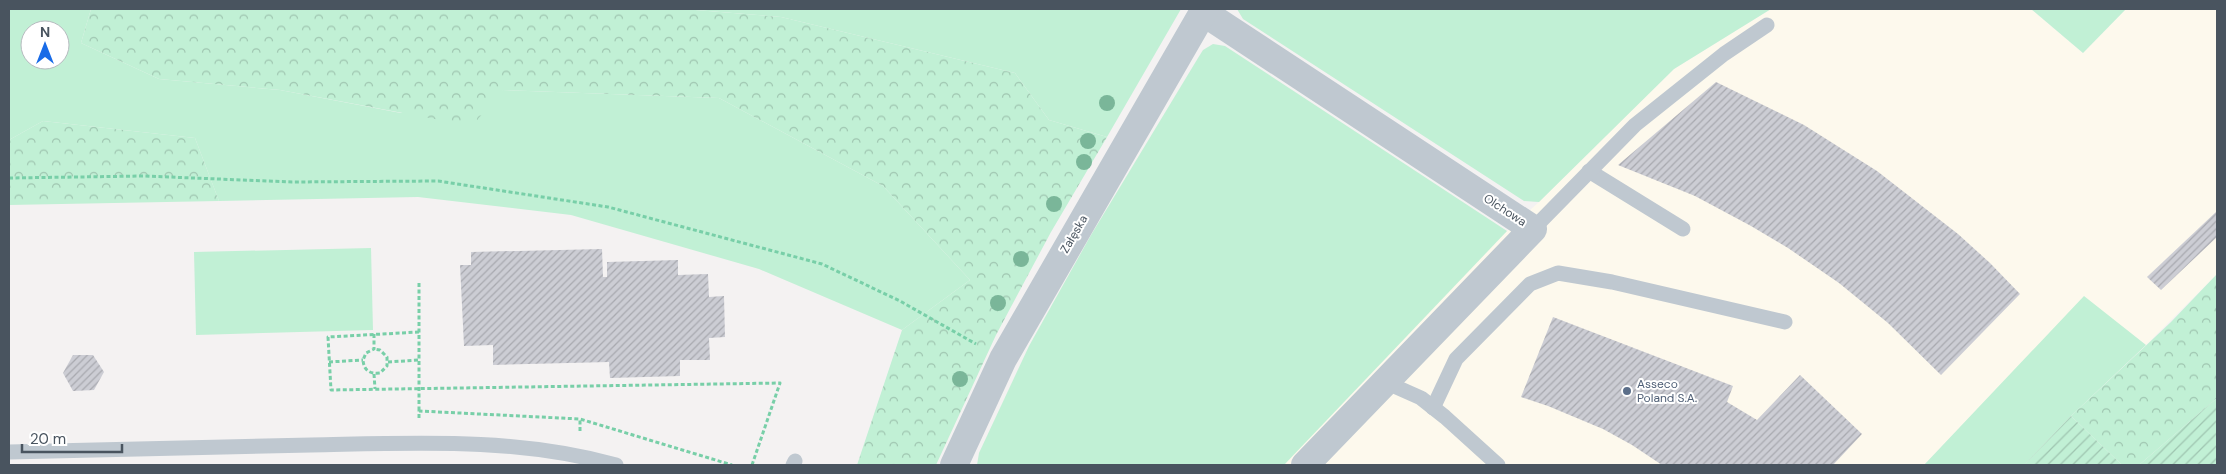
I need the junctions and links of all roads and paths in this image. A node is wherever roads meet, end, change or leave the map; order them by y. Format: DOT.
graph roads {
  1 [pos="1204,10"];
  2 [pos="1767,25"];
  3 [pos="1589,171"];
  4 [pos="9,178"];
  5 [pos="1533,229"];
  6 [pos="1683,229"];
  7 [pos="419,282"];
  8 [pos="1784,322"];
  9 [pos="419,332"];
  10 [pos="374,334"];
  11 [pos="374,349"];
  12 [pos="1003,359"];
  13 [pos="362,360"];
  14 [pos="419,360"];
  15 [pos="329,362"];
  16 [pos="388,362"];
  17 [pos="374,374"];
  18 [pos="1385,382"];
  19 [pos="420,388"];
  20 [pos="375,389"];
  21 [pos="1433,408"];
  22 [pos="419,410"];
  23 [pos="9,452"];
  24 [pos="616,465"];
  25 [pos="752,465"];
  26 [pos="954,465"];
  27 [pos="1305,465"];
  28 [pos="1498,465"];
  1 -- 5 [label="street, Olchowa"];
  1 -- 12 [label="street, Załęska"];
  2 -- 3 [label="lane"];
  3 -- 5 [label="lane"];
  3 -- 6 [label="lane"];
  4 -- 12 [label="path"];
  5 -- 18 [label="street, Olchowa"];
  7 -- 9 [label="path"];
  8 -- 21 [label="lane"];
  9 -- 10 [label="path"];
  9 -- 14 [label="path"];
  10 -- 11 [label="path"];
  10 -- 15 [label="path"];
  11 -- 13 [label="path"];
  11 -- 16 [label="path"];
  12 -- 26 [label="street, Załęska"];
  13 -- 15 [label="path"];
  13 -- 17 [label="path"];
  14 -- 16 [label="path"];
  14 -- 19 [label="path"];
  15 -- 20 [label="path"];
  16 -- 17 [label="path"];
  17 -- 20 [label="path"];
  18 -- 21 [label="lane"];
  18 -- 27 [label="street, Olchowa"];
  19 -- 20 [label="path"];
  19 -- 22 [label="path"];
  19 -- 25 [label="path"];
  21 -- 28 [label="lane"];
  23 -- 24 [label="lane"];
}
